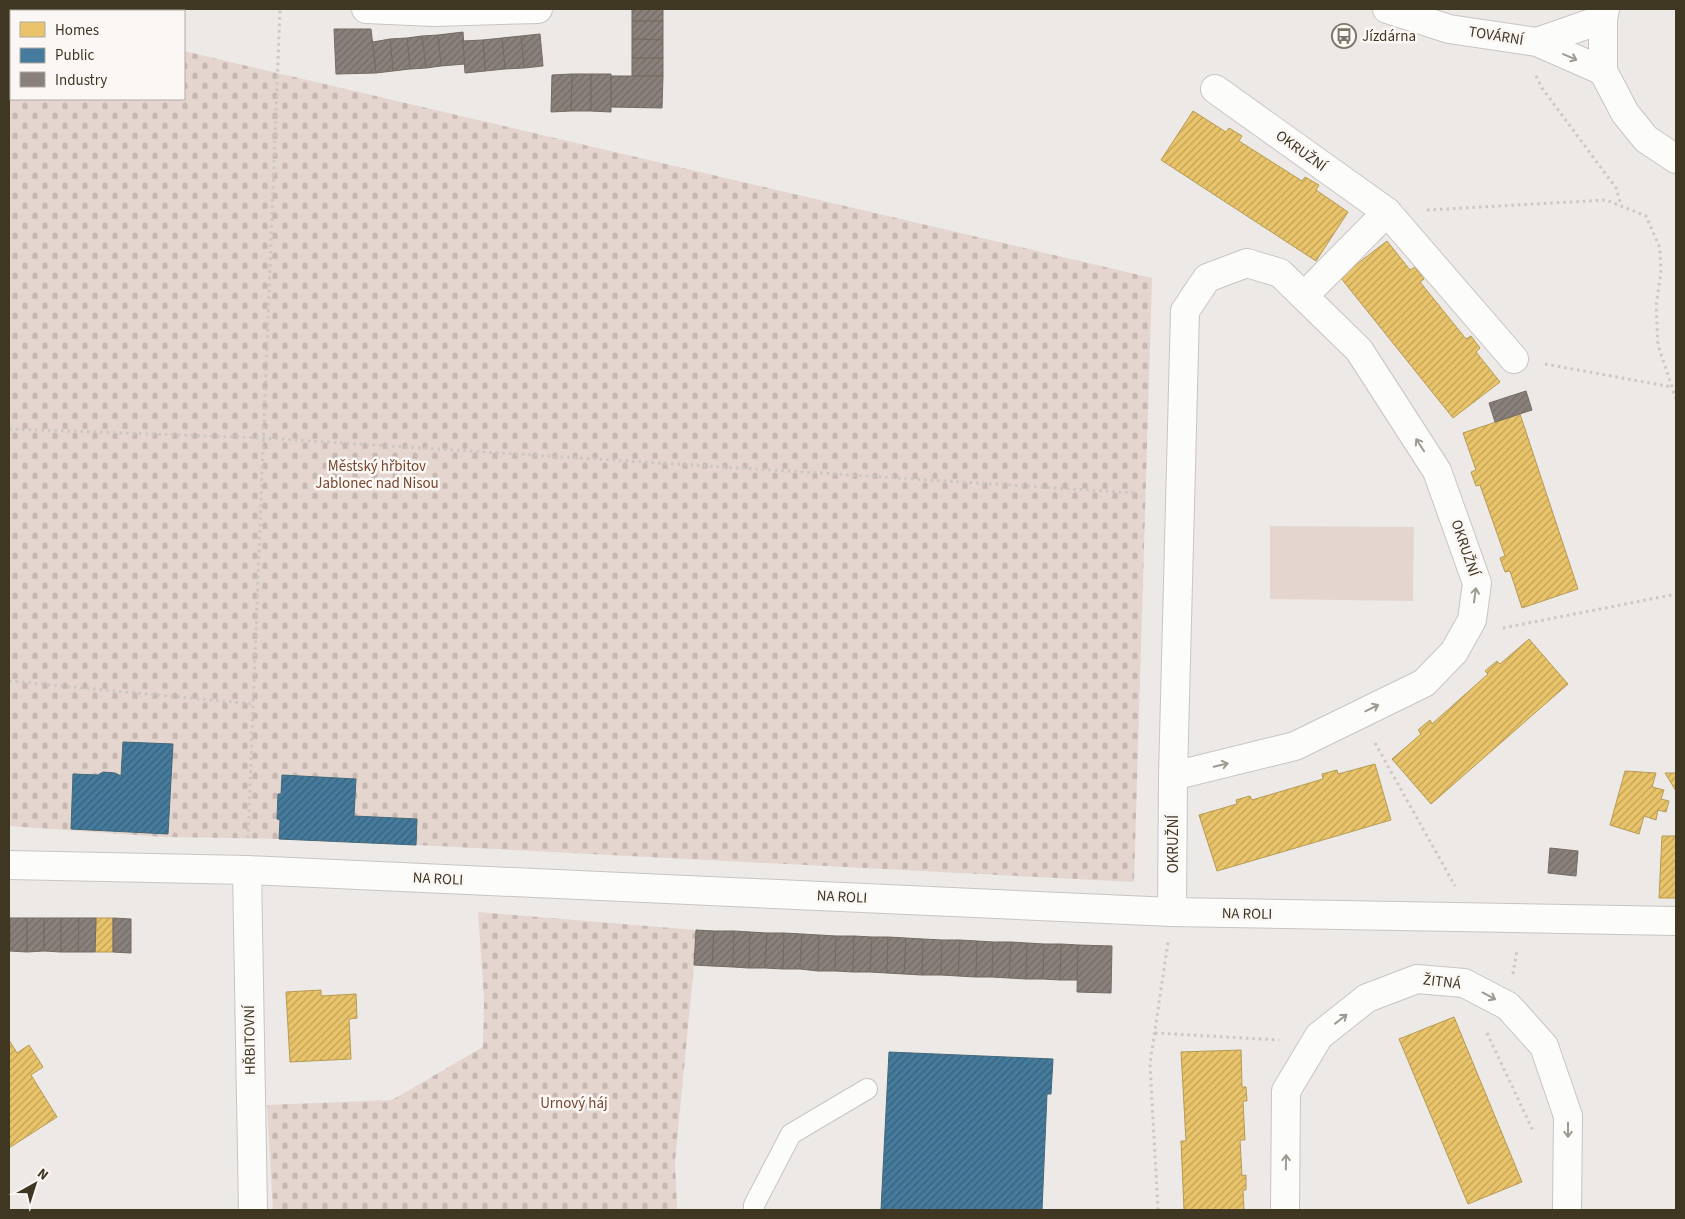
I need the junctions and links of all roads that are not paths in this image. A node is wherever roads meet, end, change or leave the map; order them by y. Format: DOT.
graph roads {
  1 [pos="366,9"];
  2 [pos="538,9"];
  3 [pos="1387,9"];
  4 [pos="1604,14"];
  5 [pos="1536,42"];
  6 [pos="1603,71"];
  7 [pos="1215,89"];
  8 [pos="1675,162"];
  9 [pos="1387,212"];
  10 [pos="1304,296"];
  11 [pos="1514,359"];
  12 [pos="1173,776"];
  13 [pos="9,865"];
  14 [pos="247,870"];
  15 [pos="1172,912"];
  16 [pos="1676,921"];
  17 [pos="867,1089"];
  18 [pos="253,1210"];
  19 [pos="754,1210"];
  20 [pos="1285,1210"];
  21 [pos="1567,1210"];
  1 -- 2 [label="street"];
  3 -- 5 [label="street, TOVÁRNÍ"];
  4 -- 5 [label="street"];
  4 -- 6 [label="street"];
  5 -- 6 [label="street, TOVÁRNÍ, one-way"];
  6 -- 8 [label="street"];
  7 -- 9 [label="street, OKRUŽNÍ"];
  9 -- 10 [label="street"];
  9 -- 11 [label="street, OKRUŽNÍ"];
  10 -- 12 [label="street, OKRUŽNÍ"];
  12 -- 10 [label="street, OKRUŽNÍ, one-way"];
  12 -- 15 [label="street, OKRUŽNÍ"];
  13 -- 14 [label="street, NA ROLI"];
  14 -- 15 [label="street, NA ROLI"];
  14 -- 18 [label="street, HŘBITOVNÍ"];
  15 -- 16 [label="street, NA ROLI"];
  17 -- 19 [label="lane"];
  20 -- 21 [label="street, ŽITNÁ, one-way"];
}
